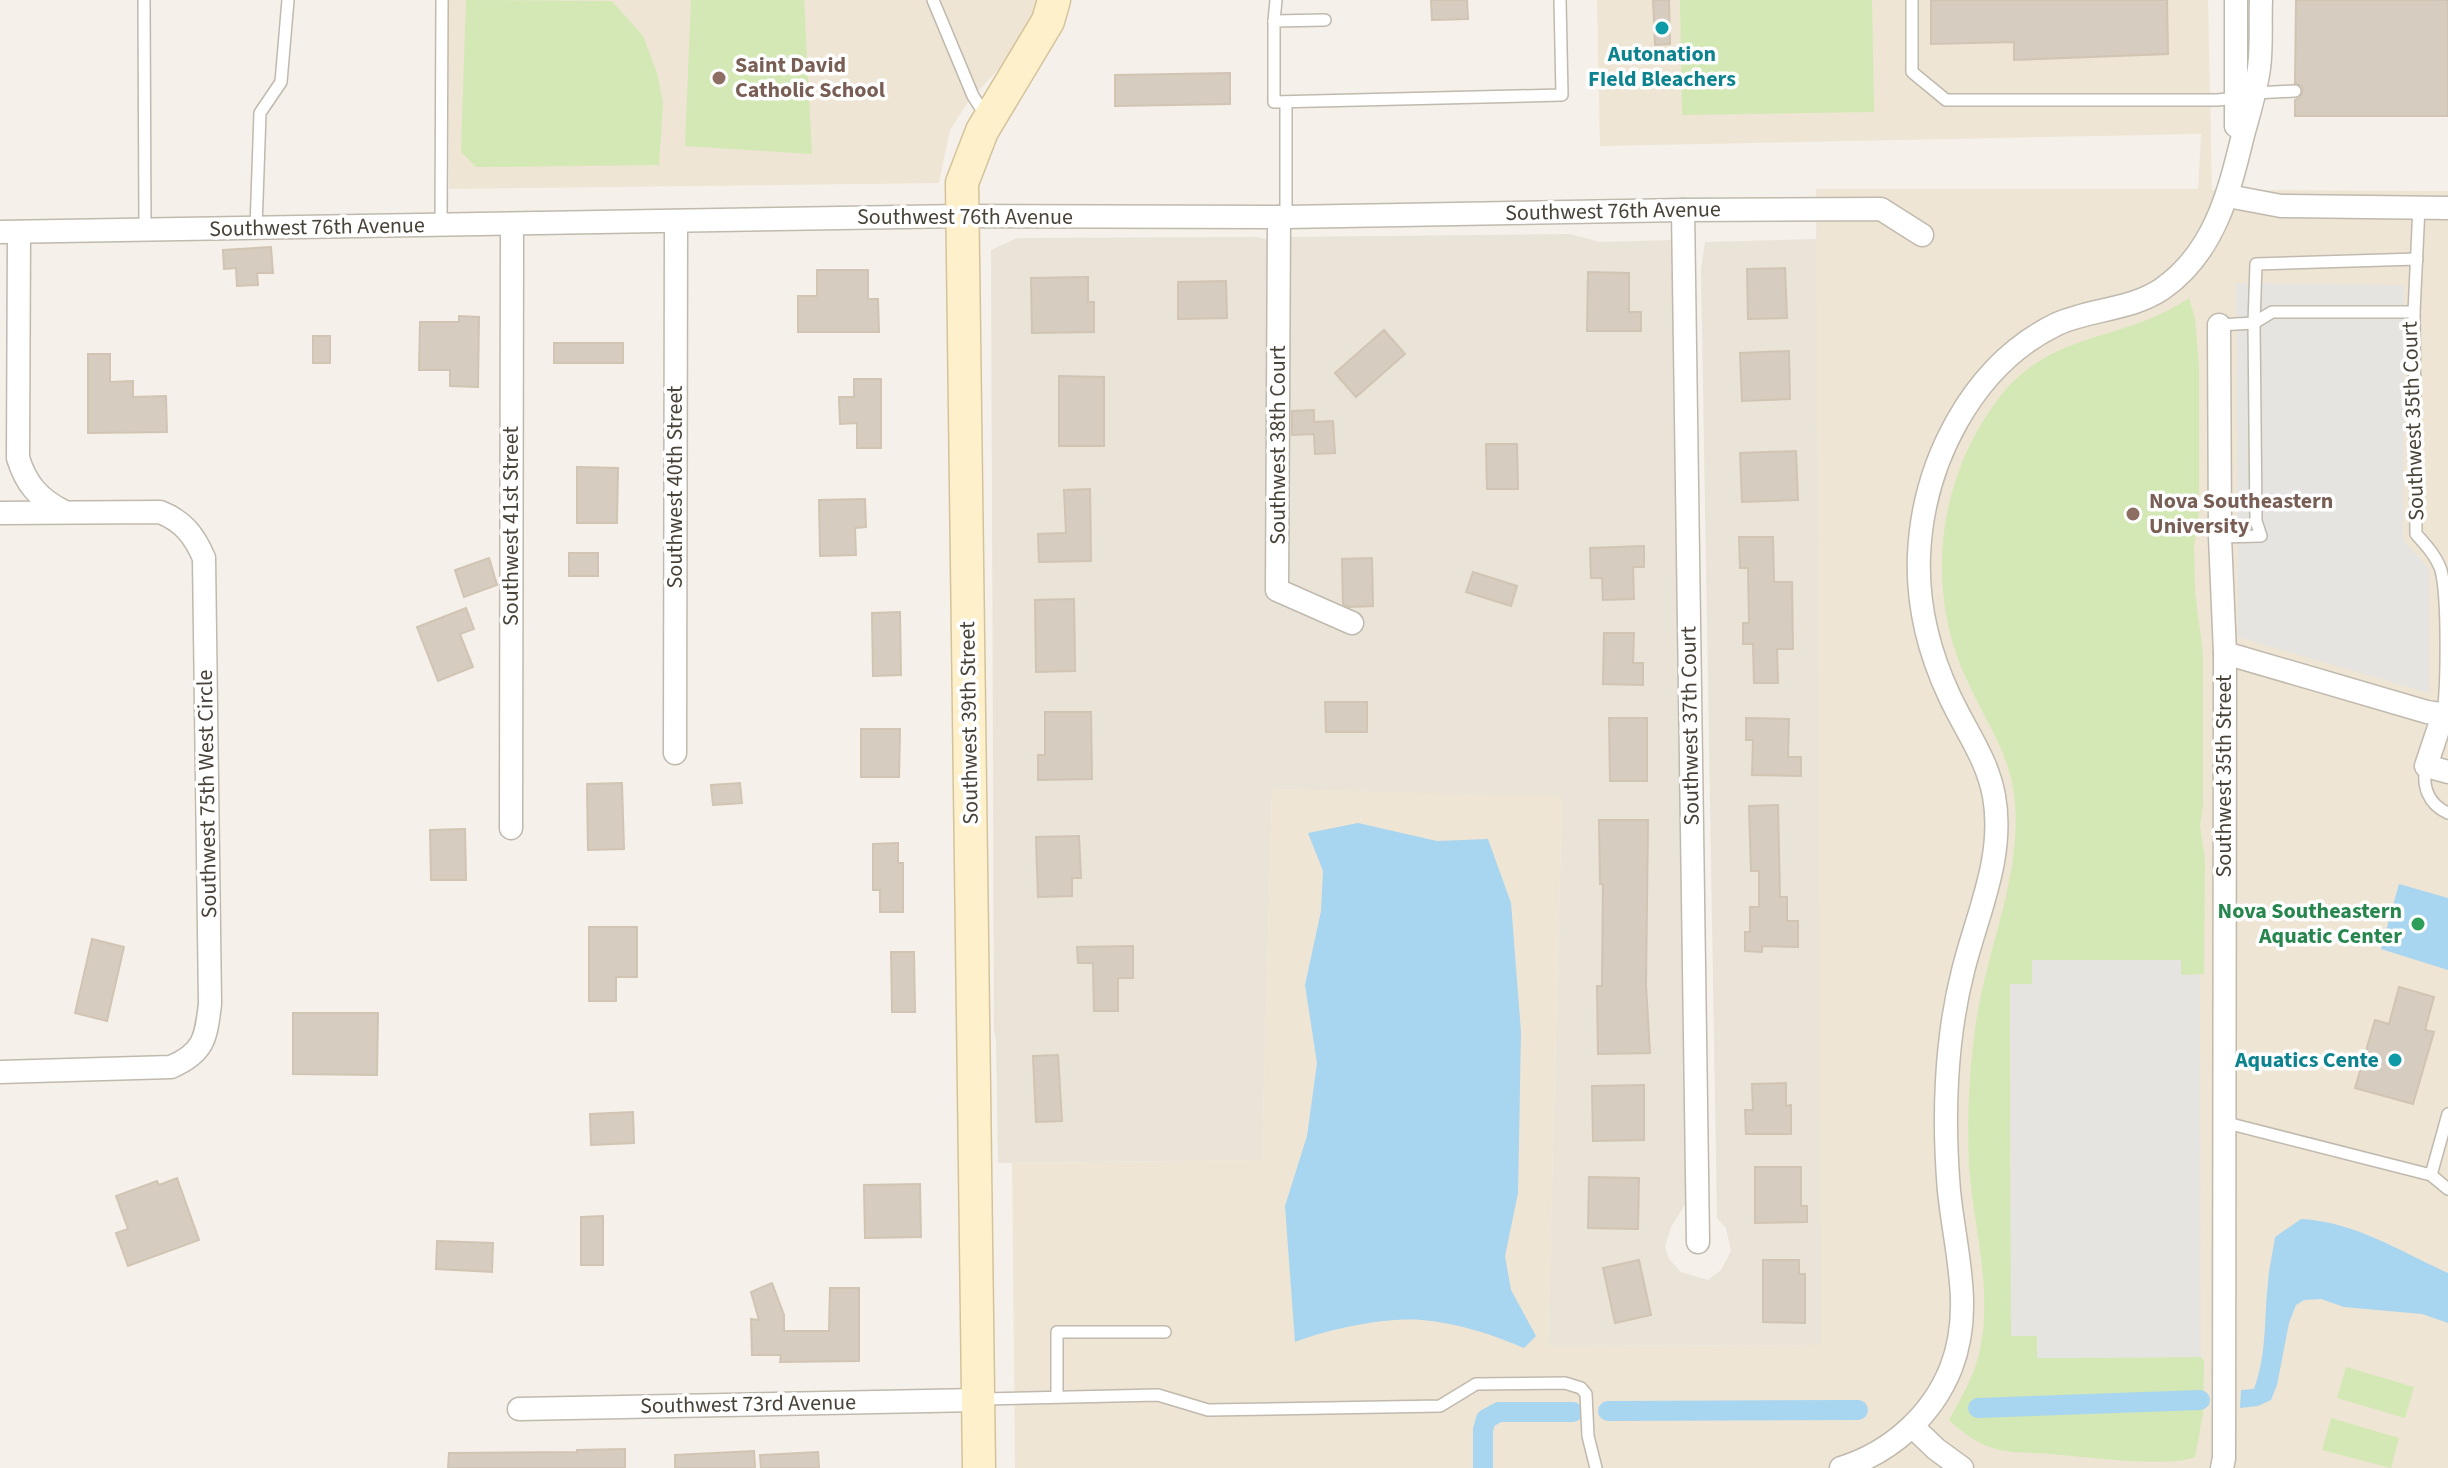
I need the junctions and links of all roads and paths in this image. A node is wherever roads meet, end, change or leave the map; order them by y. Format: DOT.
graph roads {
  1 [pos="144,0"];
  2 [pos="288,0"];
  3 [pos="442,0"];
  4 [pos="933,0"];
  5 [pos="1054,0"];
  6 [pos="1276,0"];
  7 [pos="1560,0"];
  8 [pos="1912,0"];
  9 [pos="2236,0"];
  10 [pos="2261,0"];
  11 [pos="1325,20"];
  12 [pos="1274,21"];
  13 [pos="2295,91"];
  14 [pos="2245,95"];
  15 [pos="1286,102"];
  16 [pos="988,120"];
  17 [pos="2228,196"];
  18 [pos="2419,207"];
  19 [pos="2448,208"];
  20 [pos="1683,210"];
  21 [pos="962,216"];
  22 [pos="1282,217"];
  23 [pos="676,221"];
  24 [pos="512,224"];
  25 [pos="441,225"];
  26 [pos="256,228"];
  27 [pos="145,230"];
  28 [pos="10,232"];
  29 [pos="1922,235"];
  30 [pos="2417,259"];
  31 [pos="2414,312"];
  32 [pos="2254,323"];
  33 [pos="2219,325"];
  34 [pos="63,511"];
  35 [pos="0,513"];
  36 [pos="2220,537"];
  37 [pos="1352,623"];
  38 [pos="2225,653"];
  39 [pos="2445,715"];
  40 [pos="675,753"];
  41 [pos="2437,769"];
  42 [pos="2448,813"];
  43 [pos="511,828"];
  44 [pos="0,1072"];
  45 [pos="2448,1114"];
  46 [pos="2222,1122"];
  47 [pos="2431,1175"];
  48 [pos="2448,1189"];
  49 [pos="1698,1242"];
  50 [pos="1165,1332"];
  51 [pos="1057,1396"];
  52 [pos="978,1400"];
  53 [pos="519,1409"];
  54 [pos="1912,1426"];
  55 [pos="979,1468"];
  56 [pos="1596,1468"];
  57 [pos="1841,1468"];
  58 [pos="1962,1468"];
  59 [pos="2222,1468"];
  1 -- 27 [label="lane"];
  2 -- 26 [label="lane"];
  3 -- 25 [label="lane"];
  4 -- 16 [label="lane"];
  5 -- 16 [label="street, Southwest 39th Street"];
  6 -- 12 [label="lane"];
  7 -- 15 [label="lane"];
  8 -- 14 [label="lane"];
  9 -- 14 [label="street"];
  10 -- 14 [label="street"];
  11 -- 12 [label="lane"];
  12 -- 15 [label="lane"];
  13 -- 14 [label="lane"];
  14 -- 17 [label="street"];
  15 -- 22 [label="lane"];
  16 -- 21 [label="street, Southwest 39th Street"];
  17 -- 18 [label="street"];
  17 -- 54 [label="street"];
  18 -- 19 [label="street"];
  18 -- 30 [label="lane"];
  20 -- 22 [label="street, Southwest 76th Avenue"];
  20 -- 29 [label="street, Southwest 76th Avenue"];
  20 -- 49 [label="street, Southwest 37th Court"];
  21 -- 22 [label="street, Southwest 76th Avenue"];
  21 -- 23 [label="street, Southwest 76th Avenue"];
  21 -- 52 [label="street, Southwest 39th Street"];
  22 -- 37 [label="street, Southwest 38th Court"];
  23 -- 24 [label="street, Southwest 76th Avenue"];
  23 -- 40 [label="street, Southwest 40th Street"];
  24 -- 25 [label="street, Southwest 76th Avenue"];
  24 -- 43 [label="street, Southwest 41st Street"];
  25 -- 26 [label="street, Southwest 76th Avenue"];
  26 -- 27 [label="street, Southwest 76th Avenue"];
  27 -- 28 [label="street, Southwest 76th Avenue"];
  28 -- 34 [label="street"];
  30 -- 31 [label="lane"];
  30 -- 32 [label="lane"];
  31 -- 32 [label="lane, Southwest 35th Court"];
  31 -- 39 [label="lane, Southwest 35th Court"];
  32 -- 33 [label="lane, Southwest 35th Court"];
  32 -- 36 [label="lane"];
  33 -- 36 [label="street, Southwest 35th Street"];
  34 -- 35 [label="street, Southwest 75th West Circle"];
  34 -- 44 [label="street, Southwest 75th West Circle"];
  36 -- 38 [label="street, Southwest 35th Street"];
  38 -- 39 [label="street"];
  38 -- 46 [label="street, Southwest 35th Street"];
  39 -- 41 [label="street"];
  41 -- 42 [label="lane"];
  45 -- 47 [label="lane"];
  46 -- 47 [label="lane"];
  46 -- 59 [label="street, Southwest 35th Street"];
  47 -- 48 [label="lane"];
  50 -- 51 [label="lane"];
  51 -- 52 [label="lane"];
  51 -- 56 [label="lane"];
  52 -- 53 [label="street, Southwest 73rd Avenue"];
  52 -- 55 [label="street, Southwest 39th Street"];
  54 -- 57 [label="street"];
  54 -- 58 [label="street"];
}
